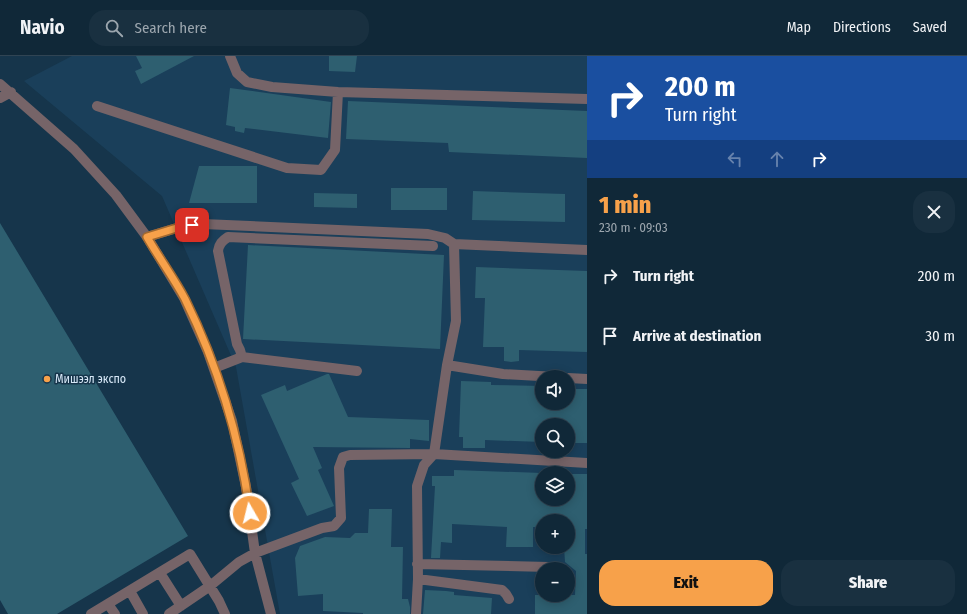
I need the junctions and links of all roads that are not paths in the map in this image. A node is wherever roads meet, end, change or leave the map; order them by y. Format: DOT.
graph roads {
  1 [pos="230,56"];
  2 [pos="0,84"];
  3 [pos="11,92"];
  4 [pos="338,92"];
  5 [pos="0,98"];
  6 [pos="587,99"];
  7 [pos="97,106"];
  8 [pos="147,237"];
  9 [pos="454,244"];
  10 [pos="433,246"];
  11 [pos="587,250"];
  12 [pos="242,358"];
  13 [pos="447,365"];
  14 [pos="214,368"];
  15 [pos="357,370"];
  16 [pos="535,376"];
  17 [pos="575,378"];
  18 [pos="587,379"];
  19 [pos="434,454"];
  20 [pos="587,462"];
  21 [pos="255,553"];
  22 [pos="417,564"];
  23 [pos="535,567"];
  24 [pos="160,573"];
  25 [pos="418,579"];
  26 [pos="210,586"];
  27 [pos="130,591"];
  28 [pos="509,599"];
  29 [pos="108,604"];
  30 [pos="181,606"];
  31 [pos="91,614"];
  32 [pos="115,614"];
  33 [pos="143,614"];
  34 [pos="169,614"];
  35 [pos="225,614"];
  36 [pos="271,614"];
  37 [pos="416,614"];
  1 -- 4 [label="street"];
  2 -- 3 [label="street"];
  3 -- 5 [label="street"];
  3 -- 8 [label="street"];
  4 -- 6 [label="street"];
  4 -- 7 [label="street"];
  8 -- 9 [label="street"];
  8 -- 14 [label="street"];
  9 -- 11 [label="street"];
  9 -- 13 [label="street"];
  10 -- 12 [label="street"];
  12 -- 14 [label="street"];
  12 -- 15 [label="street"];
  13 -- 16 [label="street"];
  13 -- 19 [label="street"];
  14 -- 21 [label="street"];
  17 -- 18 [label="street"];
  19 -- 20 [label="street"];
  19 -- 21 [label="street"];
  19 -- 22 [label="street"];
  21 -- 26 [label="street"];
  21 -- 36 [label="street"];
  22 -- 23 [label="street"];
  22 -- 25 [label="street"];
  24 -- 26 [label="street"];
  24 -- 27 [label="street"];
  24 -- 30 [label="street"];
  25 -- 28 [label="street"];
  25 -- 37 [label="street"];
  26 -- 30 [label="street"];
  26 -- 35 [label="street"];
  27 -- 29 [label="street"];
  27 -- 33 [label="street"];
  29 -- 31 [label="street"];
  29 -- 32 [label="street"];
  30 -- 34 [label="street"];
}
